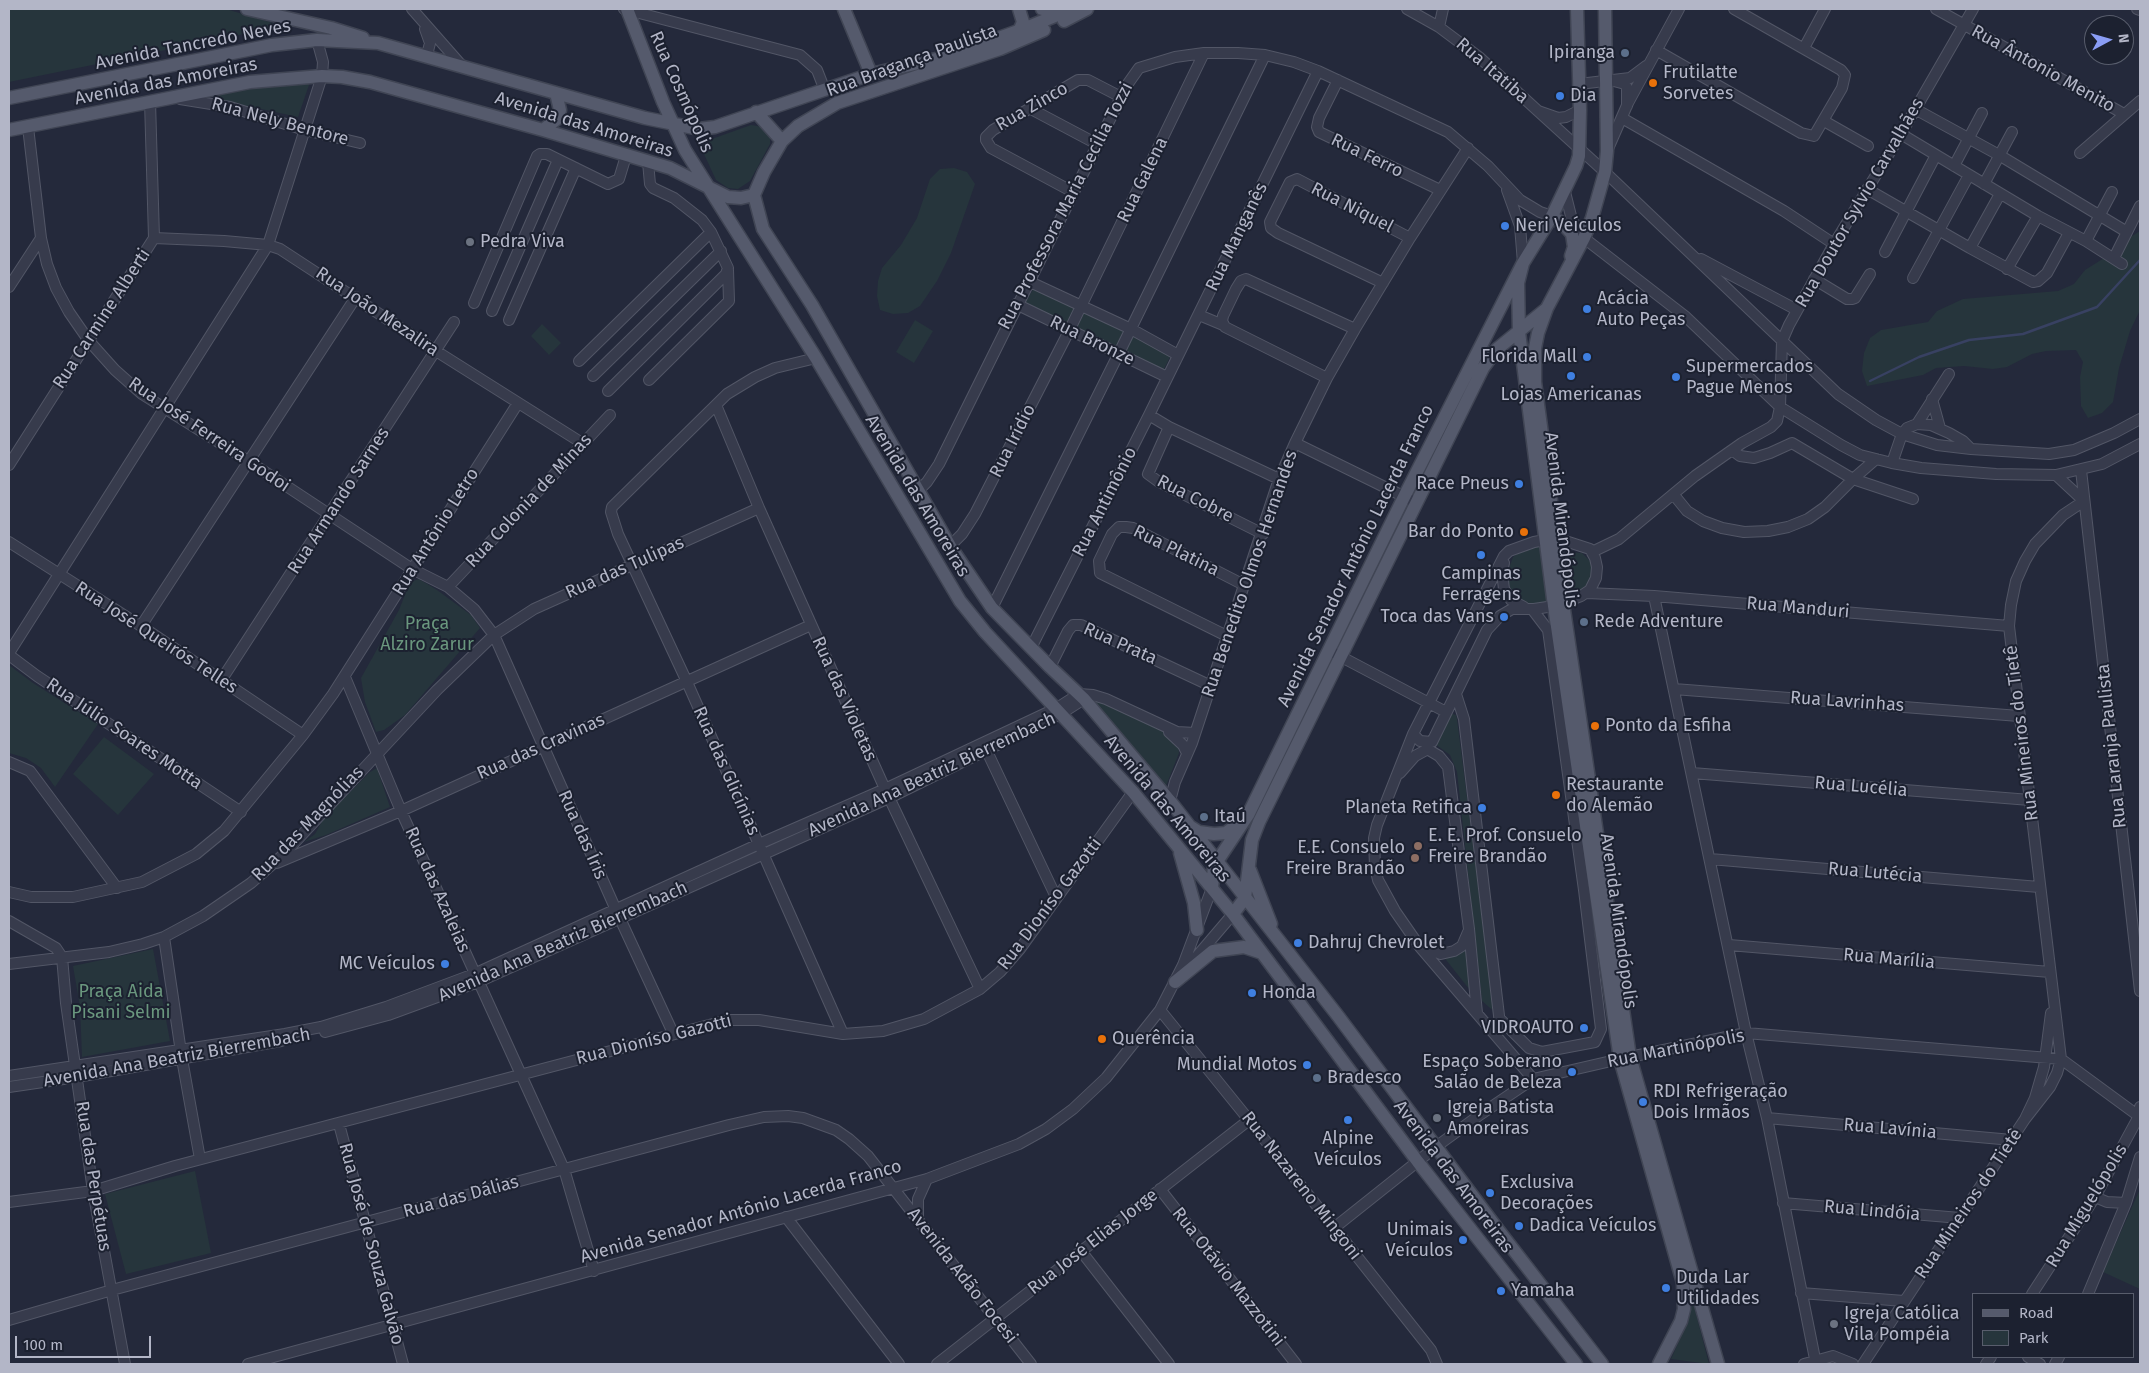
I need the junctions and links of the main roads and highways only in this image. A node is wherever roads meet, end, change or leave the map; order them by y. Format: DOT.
graph roads {
  1 [pos="247,9"];
  2 [pos="626,9"];
  3 [pos="844,9"];
  4 [pos="1019,9"];
  5 [pos="1042,9"];
  6 [pos="1086,9"];
  7 [pos="1577,9"];
  8 [pos="1605,9"];
  9 [pos="1067,11"];
  10 [pos="281,16"];
  11 [pos="1021,30"];
  12 [pos="317,40"];
  13 [pos="378,43"];
  14 [pos="1009,45"];
  15 [pos="871,74"];
  16 [pos="556,93"];
  17 [pos="9,98"];
  18 [pos="663,102"];
  19 [pos="756,112"];
  20 [pos="646,118"];
  21 [pos="672,123"];
  22 [pos="9,130"];
  23 [pos="543,130"];
  24 [pos="782,141"];
  25 [pos="708,187"];
  26 [pos="754,195"];
  27 [pos="1552,216"];
  28 [pos="1565,226"];
  29 [pos="1544,228"];
  30 [pos="1522,263"];
  31 [pos="1566,270"];
  32 [pos="1518,283"];
  33 [pos="1547,308"];
  34 [pos="1537,317"];
  35 [pos="1519,332"];
  36 [pos="1497,349"];
  37 [pos="1522,355"];
  38 [pos="1552,538"];
  39 [pos="1248,814"];
  40 [pos="1189,826"];
  41 [pos="1178,848"];
  42 [pos="1217,862"];
  43 [pos="1249,868"];
  44 [pos="1212,888"];
  45 [pos="1245,898"];
  46 [pos="1233,914"];
  47 [pos="1197,930"];
  48 [pos="1277,939"];
  49 [pos="1263,954"];
  50 [pos="1175,982"];
  51 [pos="1625,1058"];
  52 [pos="1576,1364"];
  53 [pos="1602,1364"];
  54 [pos="1659,1364"];
  55 [pos="1718,1364"];
  1 -- 10 [label="main road"];
  2 -- 18 [label="main road, Rua Cosmópolis"];
  3 -- 15 [label="main road"];
  4 -- 11 [label="main road"];
  5 -- 9 [label="main road"];
  6 -- 14 [label="main road, Rua Bragança Paulista"];
  7 -- 27 [label="main road, Avenida Senador Antônio Lacerda Franco"];
  8 -- 31 [label="main road"];
  9 -- 11 [label="main road, Rua Bragança Paulista"];
  10 -- 12 [label="main road"];
  10 -- 13 [label="main road"];
  11 -- 14 [label="main road"];
  11 -- 15 [label="main road, Rua Bragança Paulista"];
  12 -- 13 [label="main road, Avenida Tancredo Neves"];
  12 -- 17 [label="main road, Avenida Tancredo Neves"];
  13 -- 16 [label="main road, Avenida Tancredo Neves"];
  14 -- 24 [label="main road, Rua Bragança Paulista"];
  15 -- 19 [label="main road, Rua Bragança Paulista"];
  16 -- 20 [label="main road, Avenida Tancredo Neves"];
  16 -- 23 [label="main road"];
  18 -- 20 [label="main road"];
  18 -- 21 [label="main road, Rua Cosmópolis"];
  19 -- 21 [label="main road, Avenida Tancredo Neves"];
  19 -- 24 [label="main road"];
  20 -- 21 [label="main road, Avenida Tancredo Neves"];
  21 -- 25 [label="main road, Rua Cosmópolis"];
  22 -- 23 [label="main road, Avenida das Amoreiras"];
  23 -- 25 [label="main road, Avenida das Amoreiras"];
  24 -- 26 [label="main road, Rua Bragança Paulista"];
  25 -- 26 [label="main road"];
  25 -- 41 [label="main road, Avenida das Amoreiras"];
  26 -- 40 [label="main road, Avenida das Amoreiras"];
  27 -- 28 [label="main road"];
  27 -- 29 [label="main road, Avenida Senador Antônio Lacerda Franco"];
  28 -- 29 [label="main road"];
  28 -- 31 [label="main road"];
  29 -- 30 [label="main road, Avenida Senador Antônio Lacerda Franco"];
  30 -- 32 [label="main road, Avenida Mirandópolis"];
  30 -- 39 [label="main road, Avenida Senador Antônio Lacerda Franco"];
  31 -- 33 [label="main road"];
  32 -- 34 [label="main road"];
  32 -- 35 [label="main road, Avenida Mirandópolis"];
  33 -- 34 [label="main road, Avenida Senador Antônio Lacerda Franco"];
  33 -- 38 [label="main road, Avenida Mirandópolis"];
  34 -- 35 [label="main road, Avenida Senador Antônio Lacerda Franco"];
  35 -- 36 [label="main road, Avenida Senador Antônio Lacerda Franco"];
  35 -- 37 [label="main road, Avenida Mirandópolis"];
  36 -- 37 [label="main road"];
  36 -- 43 [label="main road, Avenida Senador Antônio Lacerda Franco"];
  37 -- 38 [label="main road, Avenida Mirandópolis"];
  38 -- 51 [label="main road, Avenida Mirandópolis"];
  39 -- 40 [label="main road"];
  39 -- 42 [label="main road, Avenida Senador Antônio Lacerda Franco"];
  40 -- 42 [label="main road, Avenida das Amoreiras"];
  41 -- 44 [label="main road, Avenida das Amoreiras"];
  41 -- 47 [label="main road"];
  42 -- 44 [label="main road"];
  42 -- 45 [label="main road, Avenida das Amoreiras"];
  43 -- 45 [label="main road, Avenida Senador Antônio Lacerda Franco"];
  43 -- 48 [label="main road"];
  44 -- 46 [label="main road, Avenida das Amoreiras"];
  45 -- 46 [label="main road"];
  45 -- 48 [label="main road, Avenida das Amoreiras"];
  46 -- 49 [label="main road, Avenida das Amoreiras"];
  48 -- 53 [label="main road, Avenida das Amoreiras"];
  49 -- 50 [label="main road"];
  49 -- 52 [label="main road, Avenida das Amoreiras"];
  51 -- 54 [label="main road, Avenida Mirandópolis"];
  51 -- 55 [label="main road, Avenida Mirandópolis"];
}
